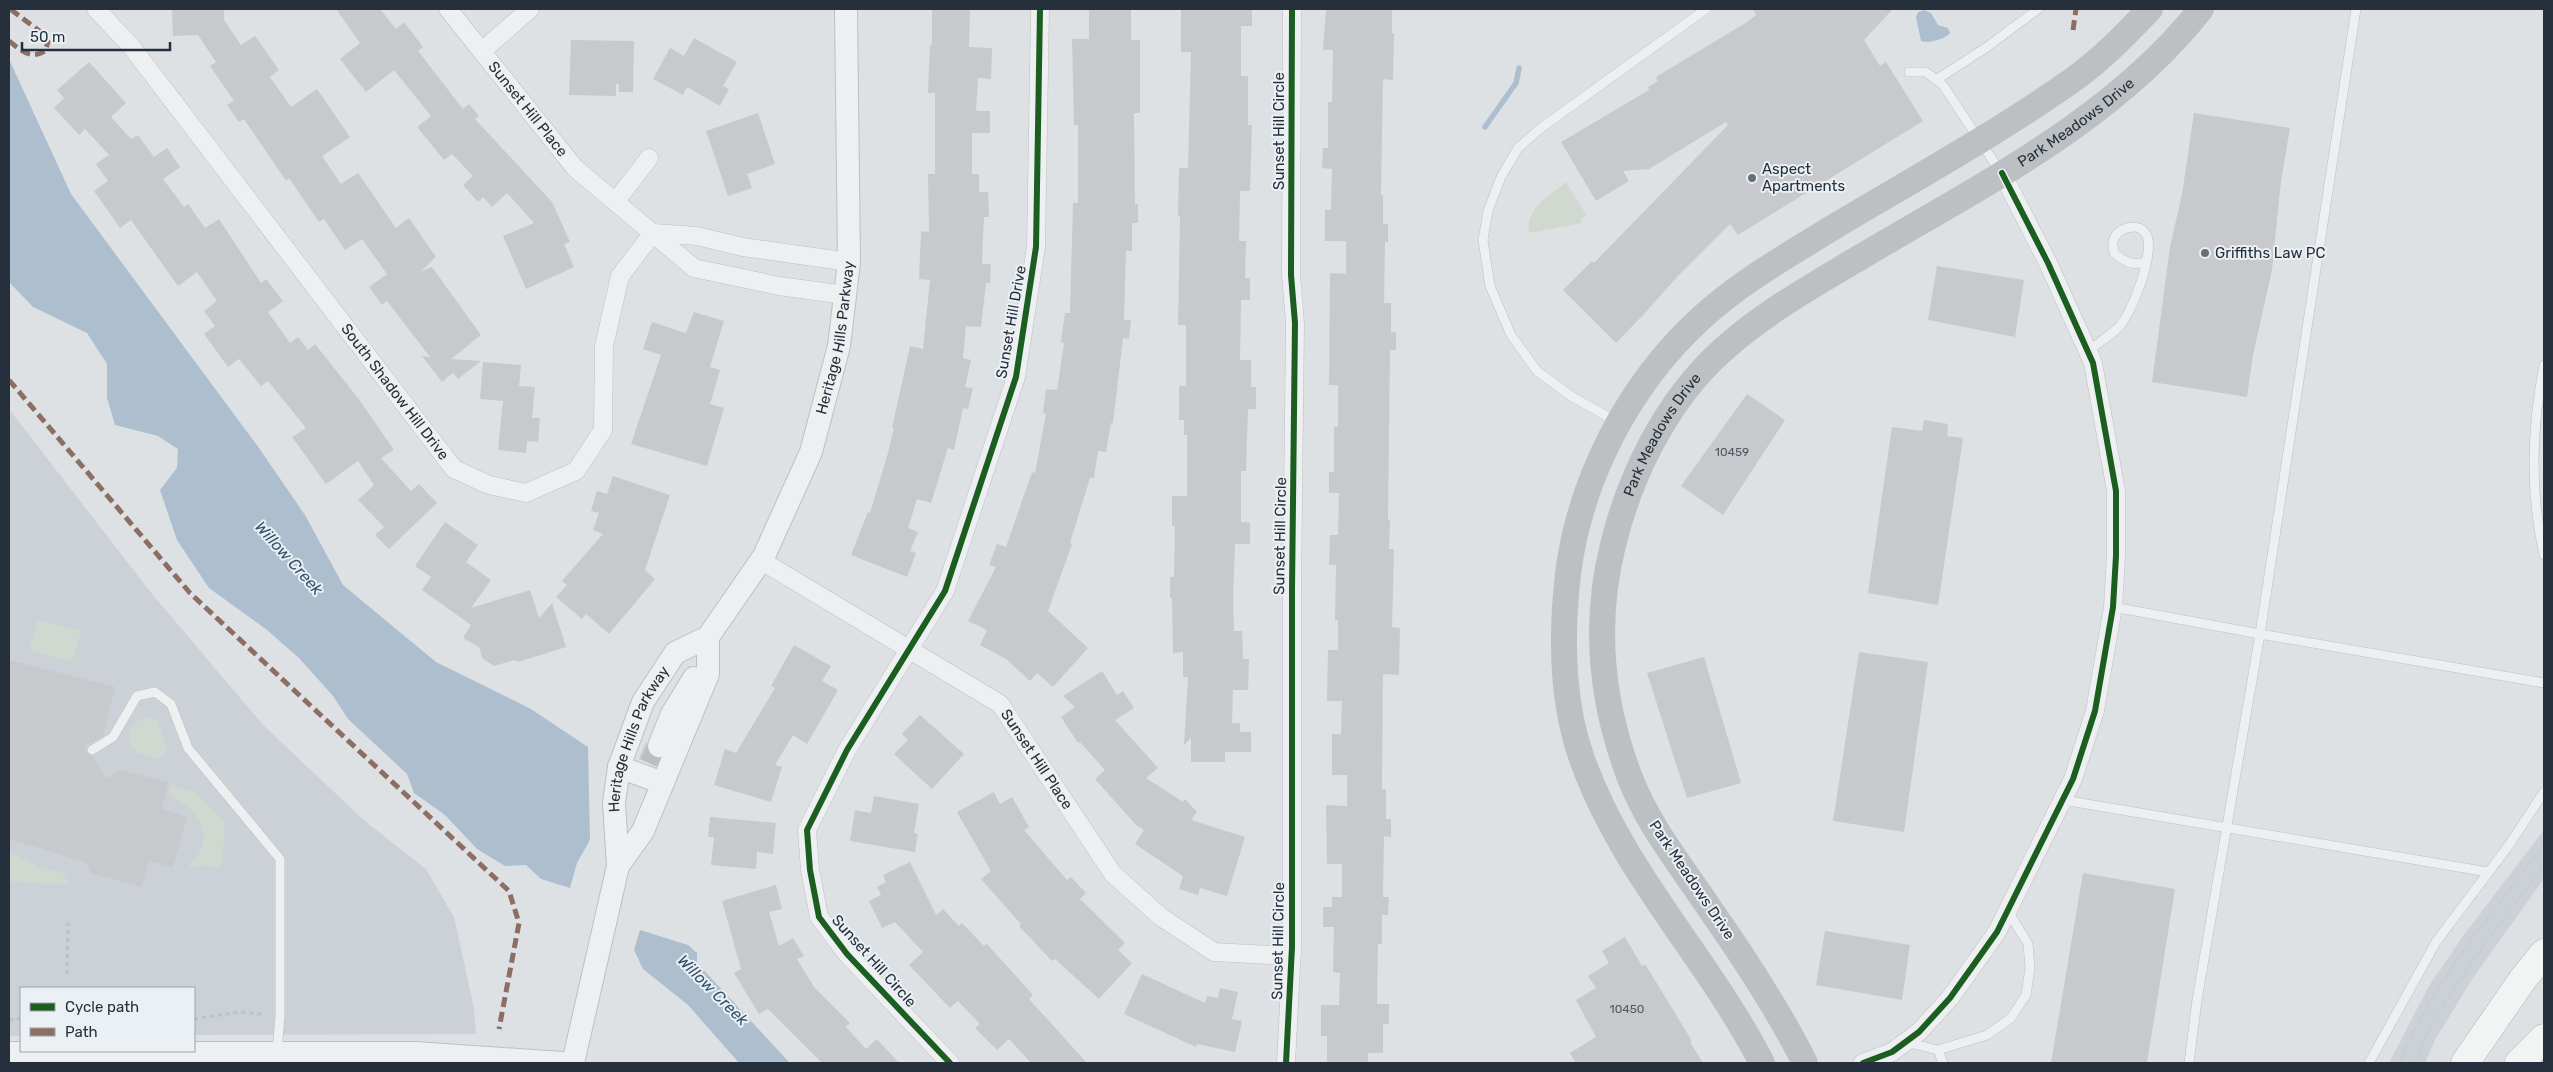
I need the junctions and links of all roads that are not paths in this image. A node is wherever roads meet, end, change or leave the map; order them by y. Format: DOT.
graph roads {
  1 [pos="96,9"];
  2 [pos="448,9"];
  3 [pos="530,9"];
  4 [pos="846,9"];
  5 [pos="1040,9"];
  6 [pos="1292,9"];
  7 [pos="1706,9"];
  8 [pos="2038,9"];
  9 [pos="2150,9"];
  10 [pos="2201,9"];
  11 [pos="2356,9"];
  12 [pos="483,50"];
  13 [pos="1908,72"];
  14 [pos="1936,80"];
  15 [pos="1978,140"];
  16 [pos="649,158"];
  17 [pos="2002,173"];
  18 [pos="616,200"];
  19 [pos="653,233"];
  20 [pos="849,262"];
  21 [pos="2145,262"];
  22 [pos="845,296"];
  23 [pos="2088,351"];
  24 [pos="2544,365"];
  25 [pos="1620,423"];
  26 [pos="2544,555"];
  27 [pos="762,561"];
  28 [pos="2113,607"];
  29 [pos="2260,634"];
  30 [pos="708,647"];
  31 [pos="910,648"];
  32 [pos="2544,683"];
  33 [pos="636,721"];
  34 [pos="92,750"];
  35 [pos="657,760"];
  36 [pos="619,767"];
  37 [pos="2544,792"];
  38 [pos="2063,800"];
  39 [pos="2227,827"];
  40 [pos="618,866"];
  41 [pos="2488,872"];
  42 [pos="2008,911"];
  43 [pos="1292,953"];
  44 [pos="2544,954"];
  45 [pos="2544,1038"];
  46 [pos="1905,1042"];
  47 [pos="1938,1050"];
  48 [pos="9,1053"];
  49 [pos="277,1058"];
  50 [pos="563,1063"];
  51 [pos="573,1063"];
  52 [pos="950,1063"];
  53 [pos="1286,1063"];
  54 [pos="1762,1063"];
  55 [pos="1806,1063"];
  56 [pos="1863,1063"];
  57 [pos="1943,1063"];
  58 [pos="2189,1063"];
  59 [pos="2369,1063"];
  60 [pos="2465,1063"];
  61 [pos="2519,1063"];
  1 -- 19 [label="street, South Shadow Hill Drive"];
  2 -- 12 [label="street, Sunset Hill Place"];
  3 -- 12 [label="street"];
  4 -- 20 [label="street, Heritage Hills Parkway"];
  5 -- 31 [label="street, Sunset Hill Drive"];
  6 -- 43 [label="street, Sunset Hill Circle"];
  7 -- 25 [label="lane"];
  8 -- 14 [label="lane"];
  9 -- 15 [label="main road"];
  10 -- 17 [label="main road, Park Meadows Drive"];
  11 -- 29 [label="lane"];
  12 -- 18 [label="street, Sunset Hill Place"];
  13 -- 14 [label="lane"];
  14 -- 15 [label="lane"];
  15 -- 17 [label="lane"];
  15 -- 25 [label="main road"];
  16 -- 18 [label="street"];
  17 -- 23 [label="street"];
  17 -- 55 [label="main road, Park Meadows Drive"];
  18 -- 19 [label="street, Sunset Hill Place"];
  19 -- 20 [label="street"];
  19 -- 22 [label="street, Sunset Hill Place"];
  20 -- 22 [label="street, Heritage Hills Parkway"];
  21 -- 21 [label="lane"];
  21 -- 23 [label="lane"];
  22 -- 27 [label="street, Heritage Hills Parkway"];
  23 -- 28 [label="street"];
  24 -- 26 [label="lane"];
  25 -- 54 [label="main road"];
  27 -- 30 [label="street, Heritage Hills Parkway"];
  27 -- 31 [label="street, Sunset Hill Place"];
  28 -- 29 [label="lane"];
  28 -- 38 [label="street"];
  29 -- 32 [label="lane"];
  29 -- 39 [label="lane"];
  30 -- 33 [label="street, Heritage Hills Parkway"];
  30 -- 35 [label="street, Heritage Hills Parkway"];
  30 -- 35 [label="street, Heritage Hills Parkway"];
  31 -- 43 [label="street, Sunset Hill Place"];
  31 -- 52 [label="street, Sunset Hill Circle"];
  33 -- 35 [label="street"];
  33 -- 36 [label="street, Heritage Hills Parkway"];
  34 -- 49 [label="lane"];
  35 -- 36 [label="street"];
  35 -- 40 [label="street, Heritage Hills Parkway"];
  36 -- 40 [label="street, Heritage Hills Parkway"];
  37 -- 41 [label="lane"];
  38 -- 39 [label="lane"];
  38 -- 42 [label="street"];
  39 -- 41 [label="lane"];
  39 -- 58 [label="lane"];
  40 -- 51 [label="street, Heritage Hills Parkway"];
  41 -- 59 [label="lane"];
  42 -- 46 [label="street"];
  42 -- 47 [label="lane"];
  43 -- 53 [label="street, Sunset Hill Circle"];
  44 -- 60 [label="highway"];
  45 -- 61 [label="highway"];
  46 -- 47 [label="lane"];
  46 -- 56 [label="street"];
  47 -- 57 [label="lane"];
  48 -- 49 [label="street"];
  49 -- 50 [label="street"];
}
